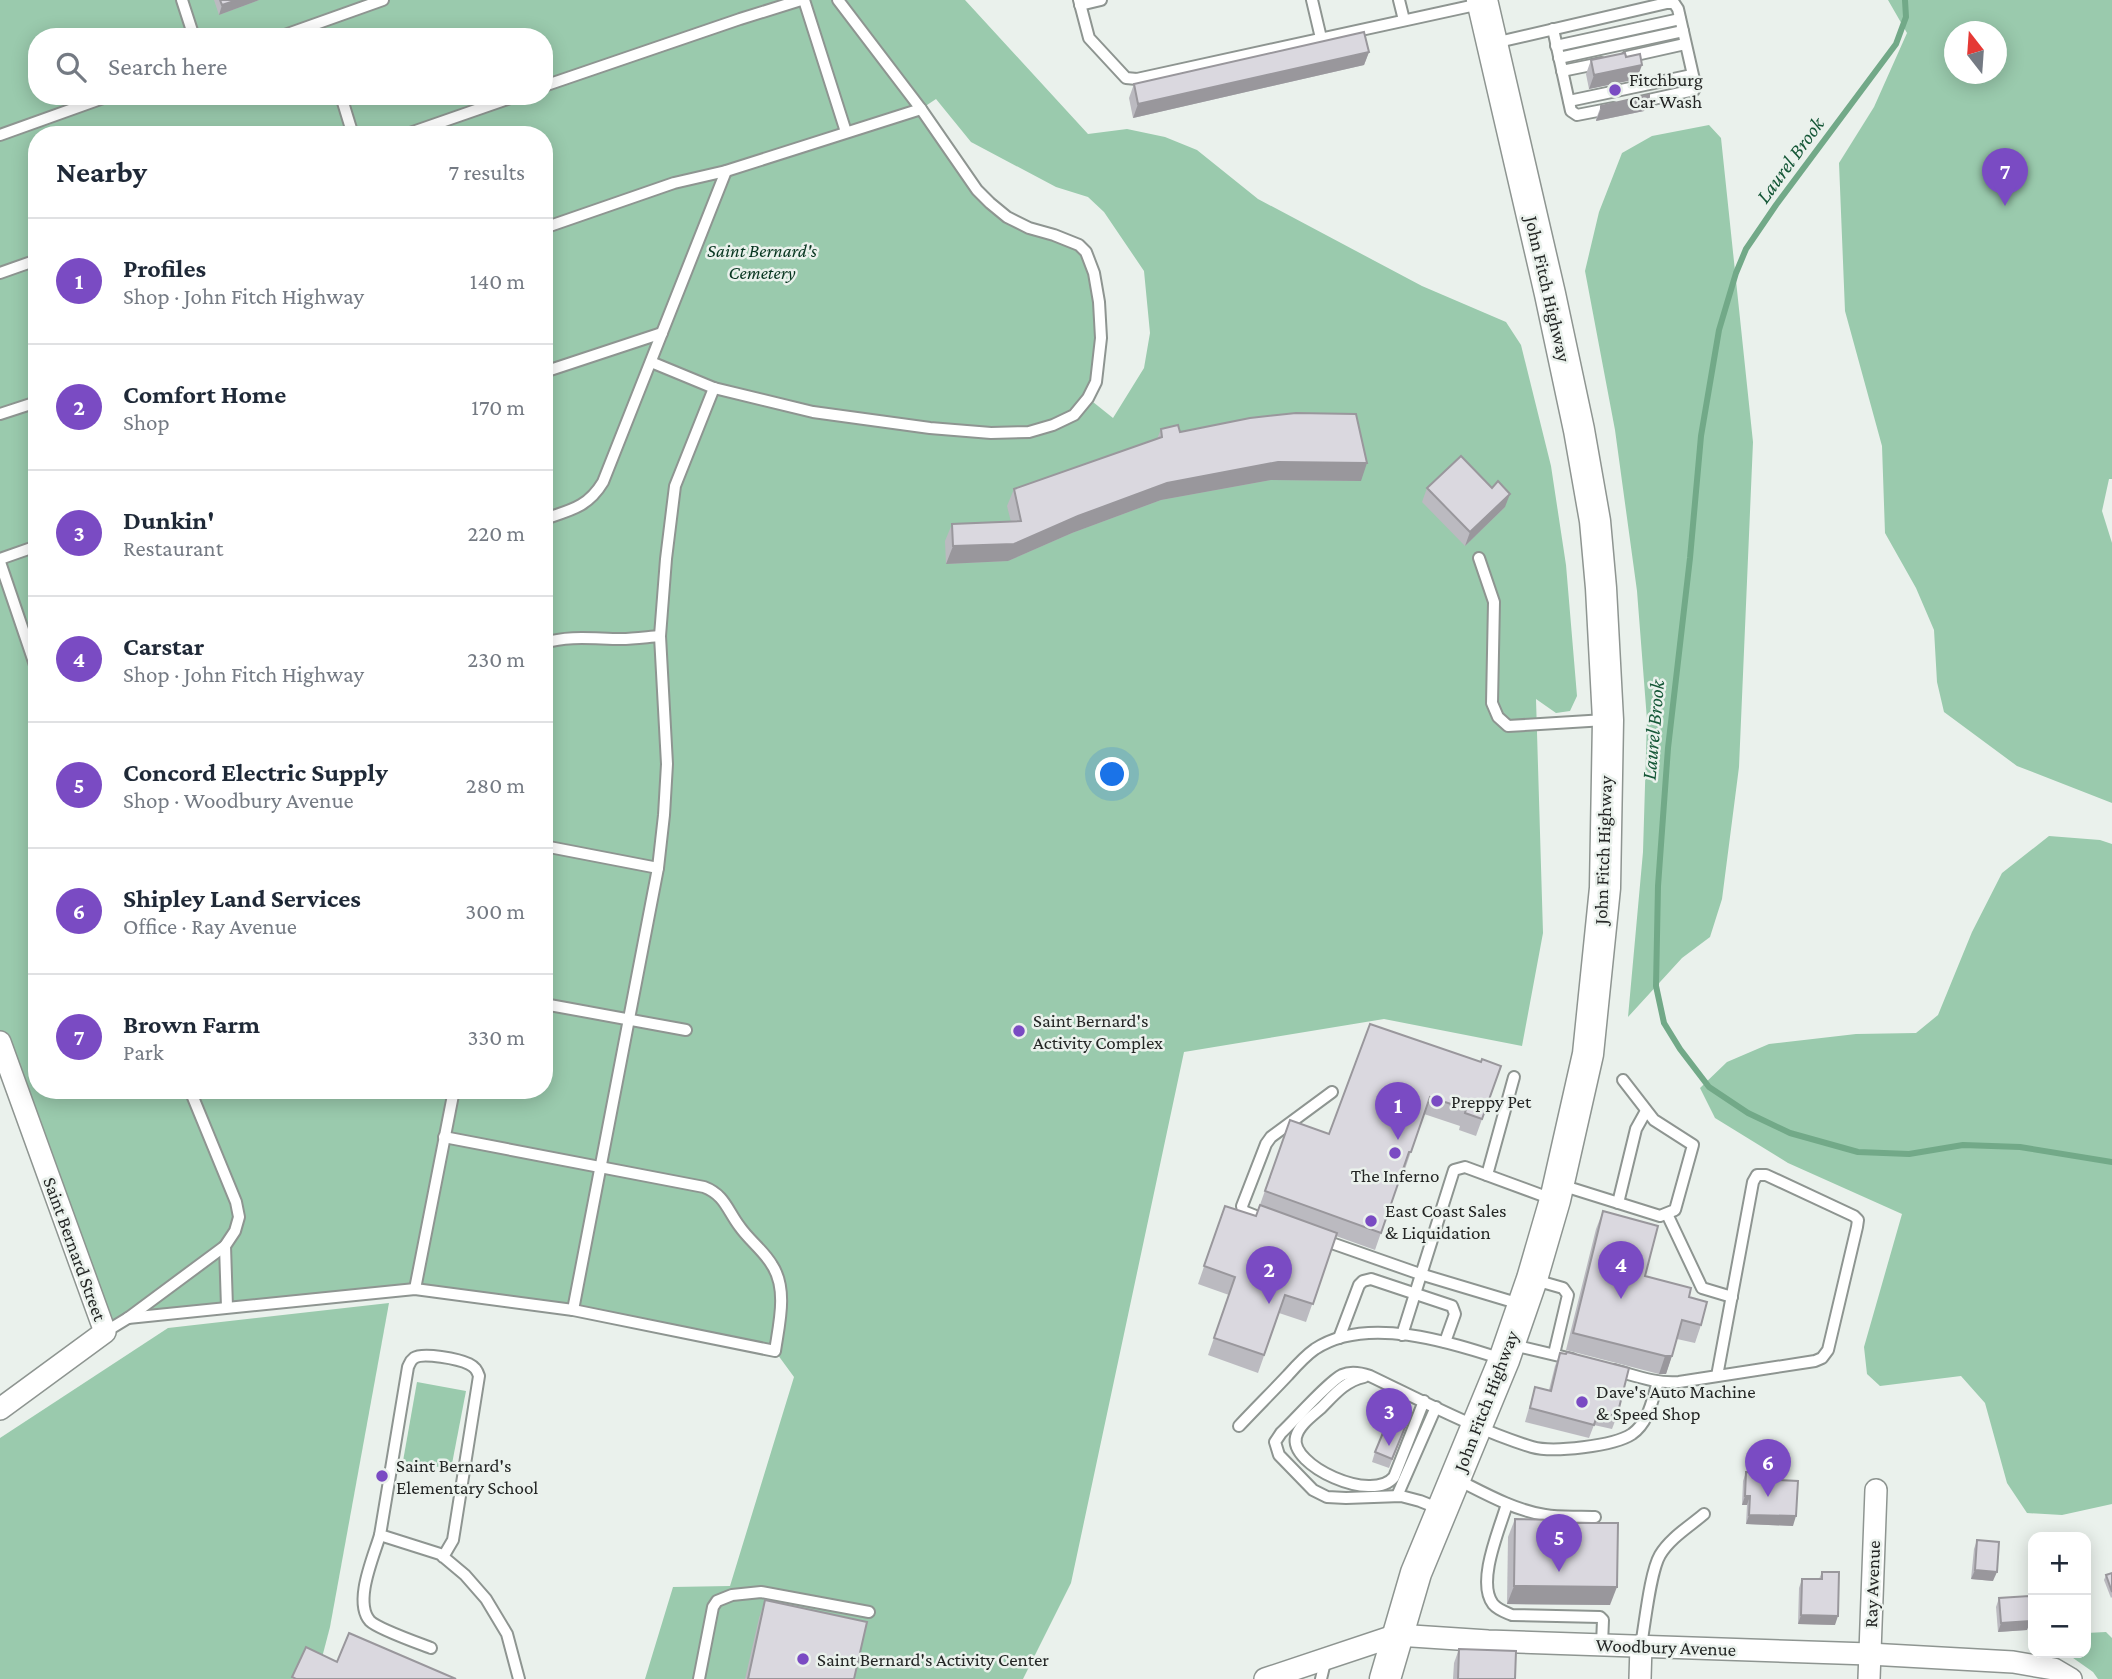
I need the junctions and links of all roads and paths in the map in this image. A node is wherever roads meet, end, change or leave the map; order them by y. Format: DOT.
graph roads {
  1 [pos="182,0"];
  2 [pos="383,0"];
  3 [pos="802,0"];
  4 [pos="838,0"];
  5 [pos="1101,0"];
  6 [pos="1312,0"];
  7 [pos="1399,0"];
  8 [pos="1483,2"];
  9 [pos="1080,3"];
  10 [pos="1680,19"];
  11 [pos="1404,20"];
  12 [pos="318,23"];
  13 [pos="191,28"];
  14 [pos="304,28"];
  15 [pos="319,28"];
  16 [pos="1553,29"];
  17 [pos="1682,31"];
  18 [pos="1321,38"];
  19 [pos="1492,43"];
  20 [pos="1685,44"];
  21 [pos="1558,52"];
  22 [pos="1562,71"];
  23 [pos="1694,79"];
  24 [pos="553,83"];
  25 [pos="1570,104"];
  26 [pos="84,105"];
  27 [pos="344,105"];
  28 [pos="490,105"];
  29 [pos="921,109"];
  30 [pos="350,126"];
  31 [pos="430,126"];
  32 [pos="846,132"];
  33 [pos="0,135"];
  34 [pos="726,171"];
  35 [pos="553,225"];
  36 [pos="28,263"];
  37 [pos="0,273"];
  38 [pos="662,333"];
  39 [pos="650,362"];
  40 [pos="553,369"];
  41 [pos="714,387"];
  42 [pos="28,405"];
  43 [pos="0,414"];
  44 [pos="553,516"];
  45 [pos="28,549"];
  46 [pos="1479,558"];
  47 [pos="0,560"];
  48 [pos="660,636"];
  49 [pos="553,640"];
  50 [pos="28,644"];
  51 [pos="1608,720"];
  52 [pos="553,848"];
  53 [pos="658,868"];
  54 [pos="553,1006"];
  55 [pos="628,1020"];
  56 [pos="686,1030"];
  57 [pos="0,1042"];
  58 [pos="1514,1077"];
  59 [pos="1623,1080"];
  60 [pos="1332,1092"];
  61 [pos="194,1099"];
  62 [pos="452,1099"];
  63 [pos="1646,1111"];
  64 [pos="444,1138"];
  65 [pos="599,1168"];
  66 [pos="1487,1175"];
  67 [pos="1556,1192"];
  68 [pos="1618,1203"];
  69 [pos="1667,1214"];
  70 [pos="1274,1223"];
  71 [pos="1314,1237"];
  72 [pos="225,1246"];
  73 [pos="1420,1274"];
  74 [pos="415,1289"];
  75 [pos="1527,1292"];
  76 [pos="1414,1293"];
  77 [pos="1732,1297"];
  78 [pos="227,1307"];
  79 [pos="573,1310"];
  80 [pos="128,1318"];
  81 [pos="105,1332"];
  82 [pos="1402,1335"];
  83 [pos="1339,1338"];
  84 [pos="1445,1342"];
  85 [pos="1507,1352"];
  86 [pos="1554,1354"];
  87 [pos="1580,1361"];
  88 [pos="1606,1368"];
  89 [pos="1717,1376"];
  90 [pos="1377,1380"];
  91 [pos="1658,1382"];
  92 [pos="1424,1401"];
  93 [pos="1436,1407"];
  94 [pos="0,1409"];
  95 [pos="1239,1426"];
  96 [pos="1478,1426"];
  97 [pos="1455,1479"];
  98 [pos="1876,1490"];
  99 [pos="1398,1496"];
  100 [pos="1507,1504"];
  101 [pos="1442,1510"];
  102 [pos="1704,1514"];
  103 [pos="1595,1517"];
  104 [pos="380,1535"];
  105 [pos="443,1557"];
  106 [pos="869,1612"];
  107 [pos="1512,1615"];
  108 [pos="1397,1635"];
  109 [pos="1511,1642"];
  110 [pos="1602,1644"];
  111 [pos="1641,1645"];
  112 [pos="431,1648"];
  113 [pos="1869,1654"];
  114 [pos="1323,1669"];
  115 [pos="519,1679"];
  116 [pos="699,1679"];
  117 [pos="1265,1679"];
  118 [pos="1385,1679"];
  119 [pos="1640,1679"];
  120 [pos="1869,1679"];
  121 [pos="2071,1679"];
  1 -- 13 [label="lane"];
  2 -- 12 [label="lane"];
  3 -- 24 [label="lane"];
  3 -- 32 [label="lane"];
  4 -- 29 [label="lane"];
  5 -- 9 [label="lane"];
  6 -- 18 [label="lane"];
  7 -- 11 [label="lane"];
  8 -- 11 [label="lane"];
  8 -- 19 [label="main road, John Fitch Highway"];
  9 -- 18 [label="lane"];
  10 -- 16 [label="lane"];
  10 -- 17 [label="lane"];
  10 -- 21 [label="lane"];
  11 -- 18 [label="lane"];
  12 -- 14 [label="lane"];
  12 -- 15 [label="lane"];
  16 -- 19 [label="lane"];
  16 -- 21 [label="lane"];
  17 -- 20 [label="lane"];
  17 -- 21 [label="lane"];
  19 -- 51 [label="main road, John Fitch Highway"];
  20 -- 22 [label="lane"];
  20 -- 23 [label="lane"];
  21 -- 22 [label="lane"];
  22 -- 25 [label="lane"];
  23 -- 25 [label="lane"];
  23 -- 25 [label="lane"];
  26 -- 33 [label="lane"];
  27 -- 30 [label="lane"];
  28 -- 31 [label="lane"];
  29 -- 32 [label="lane"];
  29 -- 41 [label="lane"];
  32 -- 34 [label="lane"];
  34 -- 35 [label="lane"];
  34 -- 38 [label="lane"];
  36 -- 37 [label="lane"];
  38 -- 39 [label="lane"];
  38 -- 40 [label="lane"];
  39 -- 41 [label="lane"];
  39 -- 44 [label="lane"];
  41 -- 48 [label="lane"];
  42 -- 43 [label="lane"];
  45 -- 47 [label="lane"];
  46 -- 51 [label="lane"];
  47 -- 50 [label="lane"];
  48 -- 49 [label="lane"];
  48 -- 53 [label="lane"];
  51 -- 67 [label="main road, John Fitch Highway"];
  52 -- 53 [label="lane"];
  53 -- 55 [label="lane"];
  54 -- 55 [label="lane"];
  55 -- 56 [label="lane"];
  55 -- 65 [label="lane"];
  57 -- 81 [label="street, Saint Bernard Street"];
  58 -- 66 [label="lane"];
  59 -- 63 [label="lane"];
  60 -- 70 [label="lane"];
  61 -- 72 [label="lane"];
  62 -- 64 [label="lane"];
  63 -- 68 [label="lane"];
  63 -- 69 [label="lane"];
  64 -- 65 [label="lane"];
  64 -- 74 [label="lane"];
  65 -- 79 [label="lane"];
  65 -- 79 [label="lane"];
  66 -- 67 [label="lane"];
  66 -- 73 [label="lane"];
  67 -- 68 [label="lane"];
  67 -- 75 [label="main road, John Fitch Highway"];
  68 -- 69 [label="lane"];
  69 -- 77 [label="lane"];
  71 -- 73 [label="lane"];
  72 -- 78 [label="lane"];
  72 -- 80 [label="lane"];
  73 -- 75 [label="lane"];
  73 -- 76 [label="lane"];
  74 -- 78 [label="lane"];
  74 -- 79 [label="lane"];
  75 -- 85 [label="main road, John Fitch Highway"];
  75 -- 86 [label="lane"];
  76 -- 82 [label="lane"];
  76 -- 83 [label="lane"];
  76 -- 84 [label="lane"];
  77 -- 89 [label="lane"];
  77 -- 89 [label="lane"];
  78 -- 80 [label="lane"];
  80 -- 81 [label="lane"];
  81 -- 94 [label="street, Saint Bernard Street"];
  82 -- 83 [label="lane"];
  82 -- 84 [label="lane"];
  83 -- 95 [label="lane"];
  84 -- 85 [label="lane"];
  85 -- 86 [label="lane"];
  85 -- 96 [label="main road, John Fitch Highway"];
  86 -- 87 [label="lane"];
  88 -- 91 [label="lane"];
  89 -- 91 [label="lane"];
  90 -- 92 [label="lane"];
  90 -- 92 [label="lane"];
  90 -- 99 [label="lane"];
  91 -- 96 [label="lane"];
  92 -- 93 [label="lane"];
  93 -- 96 [label="lane"];
  93 -- 99 [label="lane"];
  96 -- 97 [label="main road, John Fitch Highway"];
  97 -- 100 [label="lane"];
  97 -- 101 [label="main road, John Fitch Highway"];
  98 -- 113 [label="street, Ray Avenue"];
  99 -- 101 [label="lane"];
  100 -- 103 [label="lane"];
  100 -- 107 [label="lane"];
  101 -- 108 [label="main road, John Fitch Highway"];
  102 -- 111 [label="lane"];
  104 -- 105 [label="lane"];
  104 -- 105 [label="lane"];
  104 -- 112 [label="lane"];
  105 -- 115 [label="lane"];
  106 -- 116 [label="lane"];
  107 -- 109 [label="lane"];
  107 -- 110 [label="lane"];
  108 -- 109 [label="street, Woodbury Avenue"];
  108 -- 114 [label="street, Woodbury Avenue"];
  108 -- 118 [label="main road, John Fitch Highway"];
  109 -- 110 [label="street, Woodbury Avenue"];
  110 -- 111 [label="street, Woodbury Avenue"];
  111 -- 113 [label="street, Woodbury Avenue"];
  111 -- 119 [label="street"];
  113 -- 120 [label="street, Ray Avenue"];
  113 -- 121 [label="street, Woodbury Avenue"];
  114 -- 117 [label="street, Woodbury Avenue"];
}
